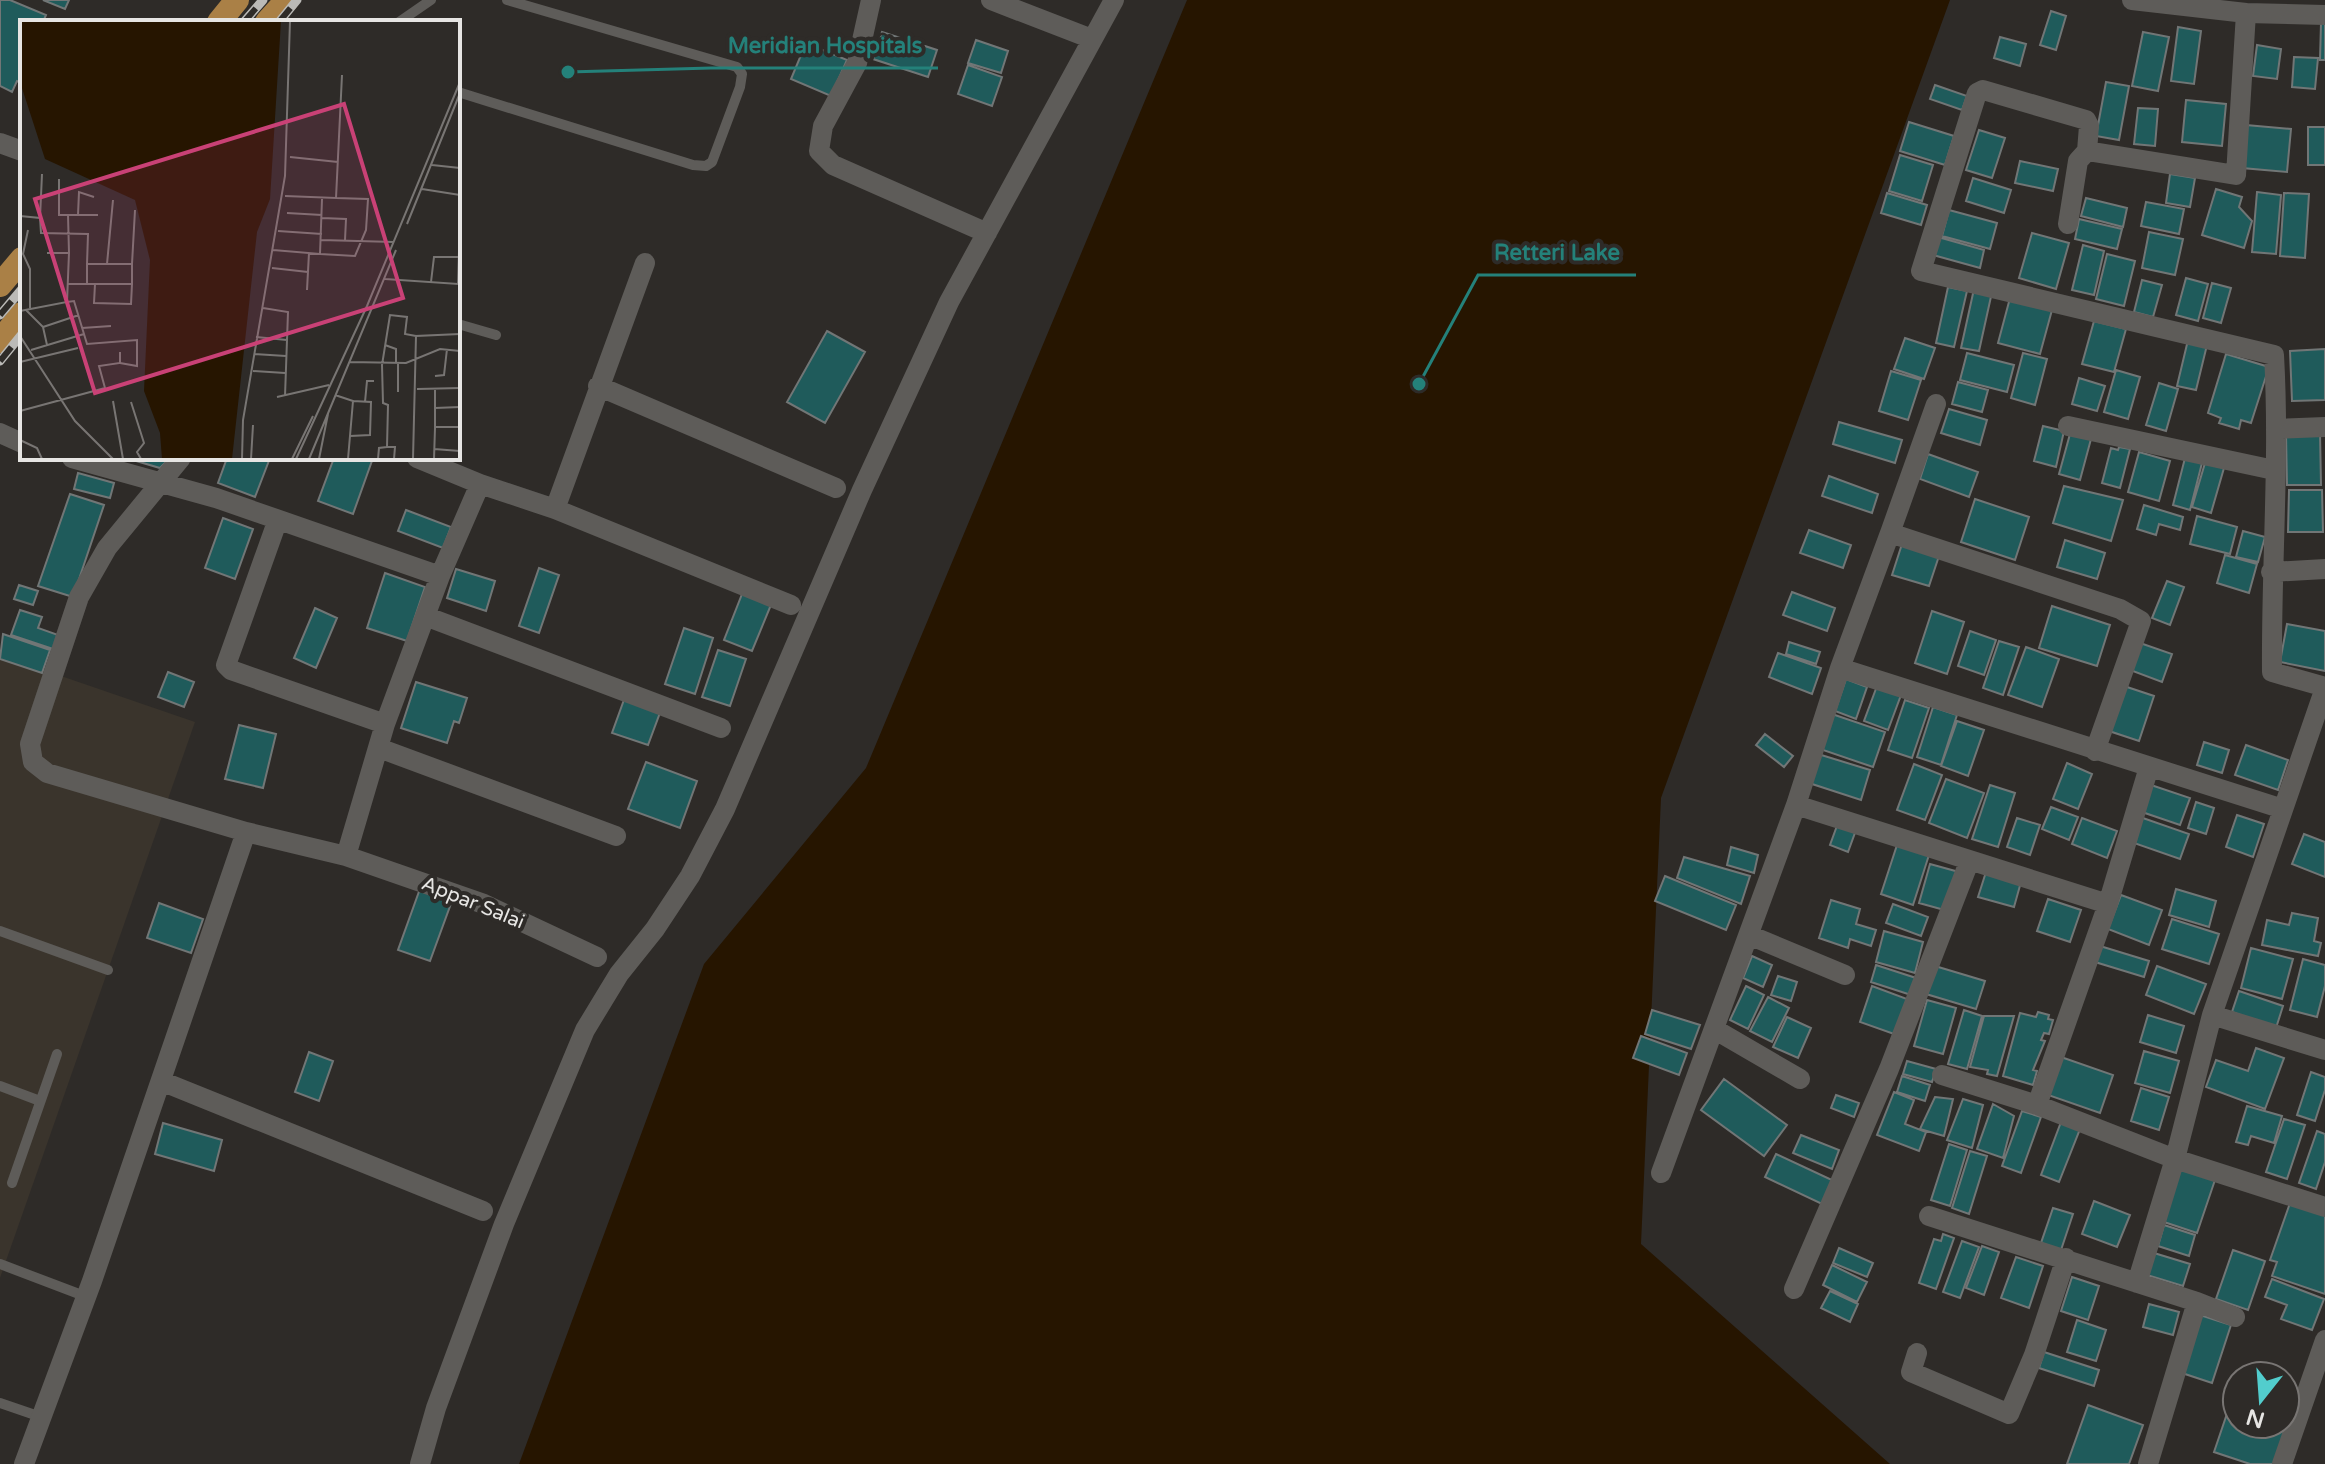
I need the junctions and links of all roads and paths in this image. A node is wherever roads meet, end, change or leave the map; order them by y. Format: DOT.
graph roads {
  1 [pos="237,0"];
  2 [pos="287,0"];
  3 [pos="431,0"];
  4 [pos="507,0"];
  5 [pos="871,0"];
  6 [pos="991,0"];
  7 [pos="1114,0"];
  8 [pos="2132,0"];
  9 [pos="2246,13"];
  10 [pos="2325,15"];
  11 [pos="221,20"];
  12 [pos="269,20"];
  13 [pos="402,20"];
  14 [pos="1092,39"];
  15 [pos="460,93"];
  16 [pos="0,143"];
  17 [pos="20,150"];
  18 [pos="2087,151"];
  19 [pos="2068,224"];
  20 [pos="987,233"];
  21 [pos="20,261"];
  22 [pos="645,263"];
  23 [pos="0,285"];
  24 [pos="20,316"];
  25 [pos="460,325"];
  26 [pos="496,335"];
  27 [pos="0,341"];
  28 [pos="598,386"];
  29 [pos="1936,404"];
  30 [pos="2068,426"];
  31 [pos="2325,427"];
  32 [pos="2276,429"];
  33 [pos="0,433"];
  34 [pos="20,442"];
  35 [pos="79,460"];
  36 [pos="179,460"];
  37 [pos="422,460"];
  38 [pos="2274,470"];
  39 [pos="161,483"];
  40 [pos="480,484"];
  41 [pos="836,488"];
  42 [pos="555,509"];
  43 [pos="277,522"];
  44 [pos="1890,533"];
  45 [pos="2325,569"];
  46 [pos="2271,572"];
  47 [pos="440,576"];
  48 [pos="791,605"];
  49 [pos="425,616"];
  50 [pos="1840,668"];
  51 [pos="2325,687"];
  52 [pos="385,724"];
  53 [pos="721,728"];
  54 [pos="379,748"];
  55 [pos="2095,751"];
  56 [pos="2149,767"];
  57 [pos="1796,805"];
  58 [pos="2283,809"];
  59 [pos="246,832"];
  60 [pos="616,836"];
  61 [pos="346,856"];
  62 [pos="1969,862"];
  63 [pos="2108,904"];
  64 [pos="0,931"];
  65 [pos="1749,935"];
  66 [pos="597,957"];
  67 [pos="108,970"];
  68 [pos="1845,975"];
  69 [pos="2212,1015"];
  70 [pos="1714,1029"];
  71 [pos="2325,1050"];
  72 [pos="57,1054"];
  73 [pos="1942,1075"];
  74 [pos="1800,1079"];
  75 [pos="161,1081"];
  76 [pos="0,1086"];
  77 [pos="40,1101"];
  78 [pos="2037,1105"];
  79 [pos="2175,1159"];
  80 [pos="1661,1173"];
  81 [pos="12,1183"];
  82 [pos="2325,1207"];
  83 [pos="483,1211"];
  84 [pos="1929,1216"];
  85 [pos="2066,1258"];
  86 [pos="0,1264"];
  87 [pos="2137,1283"];
  88 [pos="1794,1289"];
  89 [pos="87,1297"];
  90 [pos="2197,1302"];
  91 [pos="2235,1317"];
  92 [pos="2325,1340"];
  93 [pos="1917,1353"];
  94 [pos="0,1403"];
  95 [pos="41,1417"];
  96 [pos="24,1464"];
  97 [pos="420,1464"];
  98 [pos="2148,1464"];
  99 [pos="2282,1464"];
  1 -- 11 [label="main road"];
  2 -- 12 [label="main road"];
  3 -- 13 [label="lane"];
  4 -- 15 [label="lane"];
  5 -- 20 [label="street"];
  6 -- 14 [label="street"];
  7 -- 14 [label="street"];
  8 -- 9 [label="street"];
  9 -- 10 [label="street"];
  9 -- 18 [label="street"];
  14 -- 20 [label="street"];
  16 -- 17 [label="street"];
  18 -- 19 [label="street"];
  18 -- 32 [label="street"];
  20 -- 97 [label="street"];
  21 -- 23 [label="main road"];
  22 -- 28 [label="street"];
  24 -- 27 [label="main road"];
  25 -- 26 [label="lane"];
  28 -- 41 [label="street"];
  28 -- 42 [label="street"];
  29 -- 44 [label="street"];
  30 -- 38 [label="street"];
  31 -- 32 [label="street"];
  32 -- 38 [label="street"];
  33 -- 34 [label="street"];
  35 -- 39 [label="street"];
  36 -- 39 [label="street, Appar Salai"];
  37 -- 40 [label="street"];
  38 -- 46 [label="street"];
  39 -- 43 [label="street"];
  39 -- 59 [label="street, Appar Salai"];
  40 -- 42 [label="street"];
  40 -- 47 [label="street"];
  42 -- 48 [label="street"];
  43 -- 47 [label="street"];
  43 -- 52 [label="street"];
  44 -- 50 [label="street"];
  44 -- 55 [label="street"];
  45 -- 46 [label="street"];
  46 -- 51 [label="street"];
  47 -- 49 [label="street"];
  49 -- 52 [label="street"];
  49 -- 53 [label="street"];
  50 -- 55 [label="street"];
  50 -- 57 [label="street"];
  51 -- 58 [label="street"];
  52 -- 54 [label="street"];
  54 -- 60 [label="street"];
  54 -- 61 [label="street"];
  55 -- 56 [label="street"];
  56 -- 58 [label="street"];
  56 -- 63 [label="street"];
  57 -- 62 [label="street"];
  57 -- 65 [label="street"];
  58 -- 69 [label="street"];
  59 -- 61 [label="street, Appar Salai"];
  59 -- 75 [label="street"];
  61 -- 66 [label="street, Appar Salai"];
  62 -- 63 [label="street"];
  62 -- 88 [label="street"];
  63 -- 78 [label="street"];
  64 -- 67 [label="lane"];
  65 -- 68 [label="street"];
  65 -- 70 [label="street"];
  69 -- 71 [label="street"];
  69 -- 79 [label="street"];
  70 -- 74 [label="street"];
  70 -- 80 [label="street"];
  72 -- 77 [label="lane"];
  73 -- 78 [label="street"];
  75 -- 83 [label="street"];
  75 -- 89 [label="street"];
  76 -- 77 [label="lane"];
  77 -- 81 [label="lane"];
  78 -- 79 [label="street"];
  79 -- 82 [label="street"];
  79 -- 87 [label="street"];
  84 -- 85 [label="street"];
  85 -- 87 [label="street"];
  85 -- 93 [label="street"];
  86 -- 89 [label="lane"];
  87 -- 90 [label="street"];
  89 -- 95 [label="street"];
  90 -- 91 [label="street"];
  90 -- 98 [label="street"];
  92 -- 99 [label="street"];
  94 -- 95 [label="lane"];
  95 -- 96 [label="street"];
}
